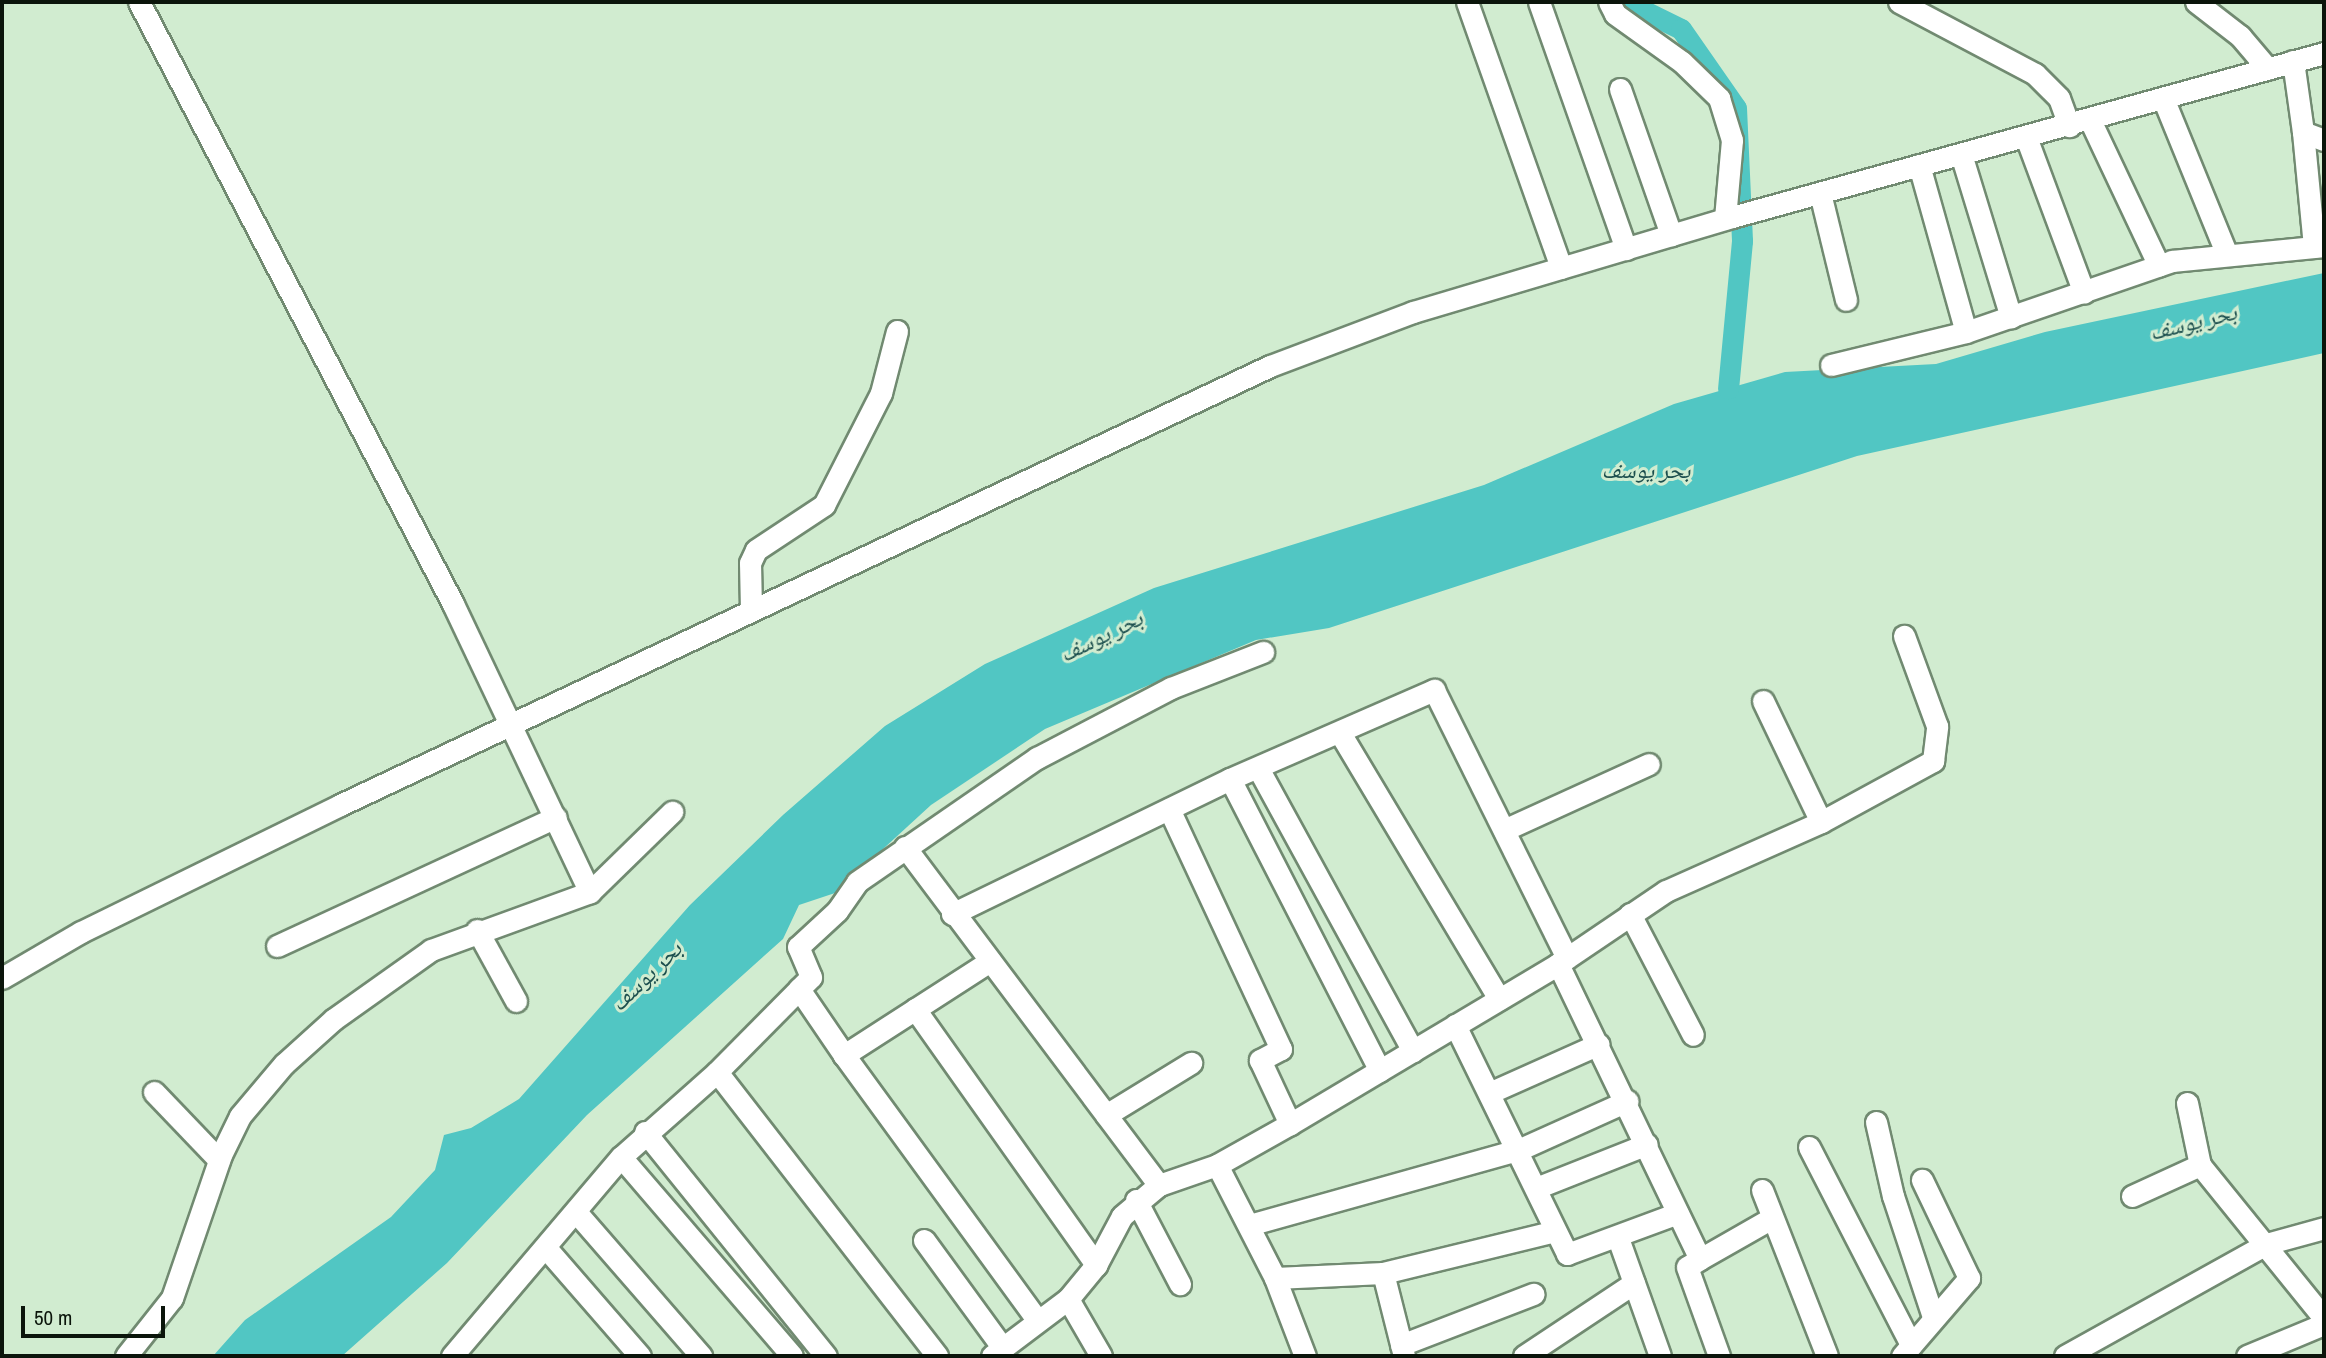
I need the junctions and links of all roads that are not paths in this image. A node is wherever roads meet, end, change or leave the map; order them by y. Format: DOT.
graph roads {
  1 [pos="139,2"];
  2 [pos="1467,2"];
  3 [pos="1539,2"];
  4 [pos="1609,2"];
  5 [pos="1899,2"];
  6 [pos="2196,2"];
  7 [pos="2324,53"];
  8 [pos="2293,61"];
  9 [pos="2268,69"];
  10 [pos="1620,89"];
  11 [pos="2163,98"];
  12 [pos="2090,120"];
  13 [pos="2069,125"];
  14 [pos="2303,132"];
  15 [pos="2026,137"];
  16 [pos="2324,140"];
  17 [pos="1961,154"];
  18 [pos="1919,165"];
  19 [pos="1820,193"];
  20 [pos="1728,218"];
  21 [pos="1671,235"];
  22 [pos="2319,246"];
  23 [pos="1626,249"];
  24 [pos="2226,252"];
  25 [pos="2159,266"];
  26 [pos="1561,268"];
  27 [pos="2084,293"];
  28 [pos="1846,300"];
  29 [pos="2011,318"];
  30 [pos="897,331"];
  31 [pos="1966,332"];
  32 [pos="1831,365"];
  33 [pos="751,610"];
  34 [pos="1903,636"];
  35 [pos="1263,652"];
  36 [pos="1763,701"];
  37 [pos="513,723"];
  38 [pos="1340,733"];
  39 [pos="1649,764"];
  40 [pos="1258,768"];
  41 [pos="1230,779"];
  42 [pos="1169,809"];
  43 [pos="671,812"];
  44 [pos="556,817"];
  45 [pos="1821,822"];
  46 [pos="1504,830"];
  47 [pos="905,847"];
  48 [pos="590,892"];
  49 [pos="952,914"];
  50 [pos="1630,914"];
  51 [pos="477,930"];
  52 [pos="276,946"];
  53 [pos="990,961"];
  54 [pos="1562,961"];
  55 [pos="2,978"];
  56 [pos="799,989"];
  57 [pos="1499,999"];
  58 [pos="516,1001"];
  59 [pos="915,1009"];
  60 [pos="1455,1025"];
  61 [pos="1693,1035"];
  62 [pos="1599,1044"];
  63 [pos="1413,1051"];
  64 [pos="844,1055"];
  65 [pos="1191,1063"];
  66 [pos="718,1072"];
  67 [pos="1380,1072"];
  68 [pos="154,1092"];
  69 [pos="1489,1093"];
  70 [pos="1627,1101"];
  71 [pos="2187,1104"];
  72 [pos="1106,1115"];
  73 [pos="1876,1122"];
  74 [pos="1290,1124"];
  75 [pos="645,1132"];
  76 [pos="1647,1144"];
  77 [pos="1809,1147"];
  78 [pos="1518,1150"];
  79 [pos="621,1157"];
  80 [pos="219,1160"];
  81 [pos="1217,1165"];
  82 [pos="2200,1165"];
  83 [pos="1923,1180"];
  84 [pos="1159,1185"];
  85 [pos="1536,1188"];
  86 [pos="1762,1190"];
  87 [pos="2132,1196"];
  88 [pos="1136,1200"];
  89 [pos="576,1212"];
  90 [pos="1678,1213"];
  91 [pos="1770,1219"];
  92 [pos="1249,1225"];
  93 [pos="2324,1228"];
  94 [pos="1555,1231"];
  95 [pos="1618,1238"];
  96 [pos="924,1240"];
  97 [pos="2266,1244"];
  98 [pos="546,1248"];
  99 [pos="1700,1259"];
  100 [pos="1096,1265"];
  101 [pos="1383,1273"];
  102 [pos="1275,1278"];
  103 [pos="1634,1283"];
  104 [pos="1180,1284"];
  105 [pos="1533,1294"];
  106 [pos="1068,1299"];
  107 [pos="1933,1317"];
  108 [pos="2324,1318"];
  109 [pos="1038,1321"];
  110 [pos="2324,1324"];
  111 [pos="1907,1350"];
  112 [pos="1402,1351"];
  113 [pos="997,1352"];
  114 [pos="126,1356"];
  115 [pos="452,1356"];
  116 [pos="640,1356"];
  117 [pos="701,1356"];
  118 [pos="792,1356"];
  119 [pos="826,1356"];
  120 [pos="937,1356"];
  121 [pos="1101,1356"];
  122 [pos="1305,1356"];
  123 [pos="1524,1356"];
  124 [pos="1660,1356"];
  125 [pos="1719,1356"];
  126 [pos="1827,1356"];
  127 [pos="2065,1356"];
  128 [pos="2248,1356"];
  1 -- 37 [label="street"];
  2 -- 26 [label="street"];
  3 -- 23 [label="street"];
  4 -- 20 [label="street"];
  5 -- 13 [label="street"];
  6 -- 9 [label="street"];
  7 -- 8 [label="street"];
  8 -- 9 [label="street"];
  8 -- 14 [label="street"];
  9 -- 11 [label="street"];
  10 -- 21 [label="street"];
  11 -- 12 [label="street"];
  11 -- 24 [label="street"];
  12 -- 13 [label="street"];
  12 -- 25 [label="street"];
  13 -- 15 [label="street"];
  14 -- 16 [label="street"];
  14 -- 22 [label="street"];
  15 -- 17 [label="street"];
  15 -- 27 [label="street"];
  17 -- 18 [label="street"];
  17 -- 29 [label="street"];
  18 -- 19 [label="street"];
  18 -- 31 [label="street"];
  19 -- 20 [label="street"];
  19 -- 28 [label="street"];
  20 -- 21 [label="street"];
  21 -- 23 [label="street"];
  22 -- 24 [label="street"];
  23 -- 26 [label="street"];
  24 -- 25 [label="street"];
  25 -- 27 [label="street"];
  26 -- 33 [label="street"];
  27 -- 29 [label="street"];
  29 -- 31 [label="street"];
  30 -- 33 [label="street"];
  31 -- 32 [label="street"];
  33 -- 37 [label="street"];
  34 -- 45 [label="street"];
  35 -- 47 [label="street"];
  36 -- 45 [label="street"];
  37 -- 44 [label="street"];
  37 -- 55 [label="street"];
  38 -- 40 [label="street"];
  38 -- 46 [label="street"];
  38 -- 57 [label="street"];
  39 -- 46 [label="street"];
  40 -- 41 [label="street"];
  40 -- 63 [label="street"];
  41 -- 42 [label="street"];
  41 -- 67 [label="street"];
  42 -- 49 [label="street"];
  42 -- 74 [label="street"];
  43 -- 48 [label="street"];
  44 -- 48 [label="street"];
  44 -- 52 [label="street"];
  45 -- 50 [label="street"];
  46 -- 54 [label="street"];
  47 -- 49 [label="street"];
  47 -- 56 [label="street"];
  48 -- 51 [label="street"];
  49 -- 53 [label="street"];
  50 -- 54 [label="street"];
  50 -- 61 [label="street"];
  51 -- 58 [label="street"];
  51 -- 80 [label="street"];
  53 -- 59 [label="street"];
  53 -- 72 [label="street"];
  54 -- 57 [label="street"];
  54 -- 62 [label="street"];
  56 -- 64 [label="street"];
  56 -- 66 [label="street"];
  57 -- 60 [label="street"];
  59 -- 64 [label="street"];
  59 -- 100 [label="street"];
  60 -- 63 [label="street"];
  60 -- 69 [label="street"];
  62 -- 69 [label="street"];
  62 -- 70 [label="street"];
  63 -- 67 [label="street"];
  64 -- 109 [label="street"];
  65 -- 72 [label="street"];
  66 -- 75 [label="street"];
  66 -- 120 [label="street"];
  67 -- 74 [label="street"];
  68 -- 80 [label="street"];
  69 -- 78 [label="street"];
  70 -- 76 [label="street"];
  70 -- 78 [label="street"];
  71 -- 82 [label="street"];
  72 -- 84 [label="street"];
  73 -- 107 [label="street"];
  74 -- 81 [label="street"];
  75 -- 79 [label="street"];
  75 -- 119 [label="street"];
  76 -- 85 [label="street"];
  76 -- 90 [label="street"];
  77 -- 111 [label="street"];
  78 -- 85 [label="street"];
  78 -- 92 [label="street"];
  79 -- 89 [label="street"];
  79 -- 118 [label="street"];
  80 -- 114 [label="street"];
  81 -- 84 [label="street"];
  81 -- 92 [label="street"];
  82 -- 87 [label="street"];
  82 -- 97 [label="street"];
  83 -- 107 [label="street"];
  84 -- 88 [label="street"];
  85 -- 94 [label="street"];
  86 -- 91 [label="street"];
  88 -- 100 [label="street"];
  88 -- 104 [label="street"];
  89 -- 98 [label="street"];
  89 -- 117 [label="street"];
  90 -- 95 [label="street"];
  90 -- 99 [label="street"];
  91 -- 99 [label="street"];
  91 -- 126 [label="street"];
  92 -- 102 [label="street"];
  93 -- 97 [label="street"];
  94 -- 95 [label="street"];
  94 -- 101 [label="street"];
  95 -- 103 [label="street"];
  96 -- 113 [label="street"];
  97 -- 108 [label="street"];
  97 -- 127 [label="street"];
  98 -- 115 [label="street"];
  98 -- 116 [label="street"];
  99 -- 125 [label="street"];
  100 -- 106 [label="street"];
  101 -- 102 [label="street"];
  101 -- 112 [label="street"];
  102 -- 122 [label="street"];
  103 -- 123 [label="street"];
  103 -- 124 [label="street"];
  105 -- 112 [label="street"];
  106 -- 109 [label="street"];
  106 -- 121 [label="street"];
  107 -- 111 [label="street"];
  109 -- 113 [label="street"];
  110 -- 128 [label="street"];
}
